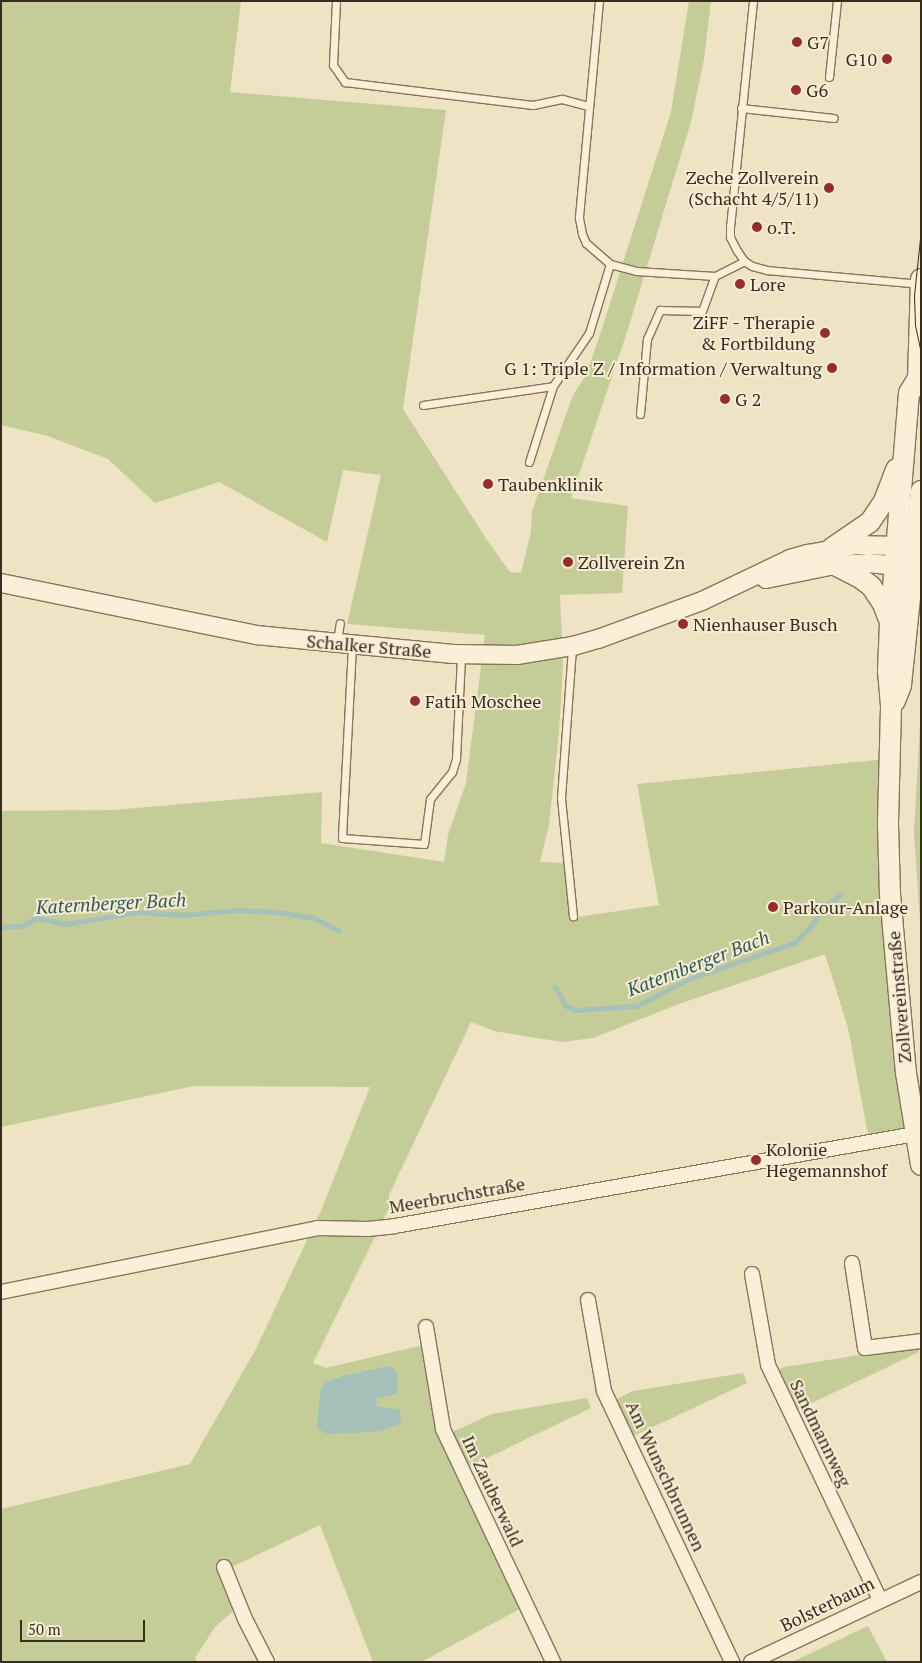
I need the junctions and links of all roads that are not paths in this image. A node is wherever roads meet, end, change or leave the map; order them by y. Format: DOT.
graph roads {
  1 [pos="336,1"];
  2 [pos="599,1"];
  3 [pos="753,1"];
  4 [pos="837,1"];
  5 [pos="829,77"];
  6 [pos="589,106"];
  7 [pos="741,108"];
  8 [pos="834,118"];
  9 [pos="744,261"];
  10 [pos="610,264"];
  11 [pos="715,276"];
  12 [pos="921,279"];
  13 [pos="920,284"];
  14 [pos="919,382"];
  15 [pos="553,386"];
  16 [pos="423,405"];
  17 [pos="640,414"];
  18 [pos="905,444"];
  19 [pos="529,462"];
  20 [pos="921,491"];
  21 [pos="834,556"];
  22 [pos="910,559"];
  23 [pos="1,583"];
  24 [pos="921,612"];
  25 [pos="340,623"];
  26 [pos="898,626"];
  27 [pos="344,645"];
  28 [pos="572,646"];
  29 [pos="461,654"];
  30 [pos="573,916"];
  31 [pos="917,1133"];
  32 [pos="921,1165"];
  33 [pos="852,1263"];
  34 [pos="752,1274"];
  35 [pos="1,1292"];
  36 [pos="588,1300"];
  37 [pos="426,1327"];
  38 [pos="921,1341"];
  39 [pos="224,1567"];
  40 [pos="921,1582"];
  41 [pos="880,1600"];
  42 [pos="267,1662"];
  43 [pos="553,1662"];
  44 [pos="732,1662"];
  45 [pos="751,1662"];
  1 -- 6 [label="lane"];
  2 -- 6 [label="lane"];
  3 -- 7 [label="lane"];
  4 -- 5 [label="lane"];
  6 -- 10 [label="lane"];
  7 -- 8 [label="lane"];
  7 -- 9 [label="lane"];
  9 -- 11 [label="lane"];
  9 -- 13 [label="lane"];
  10 -- 11 [label="lane"];
  10 -- 15 [label="lane"];
  11 -- 17 [label="lane"];
  12 -- 13 [label="main road"];
  13 -- 14 [label="main road"];
  14 -- 18 [label="main road"];
  15 -- 16 [label="lane"];
  15 -- 19 [label="lane"];
  18 -- 21 [label="main road"];
  18 -- 22 [label="main road"];
  20 -- 22 [label="main road"];
  21 -- 22 [label="street, Schalker Straße"];
  21 -- 26 [label="main road"];
  21 -- 28 [label="street, Schalker Straße"];
  22 -- 26 [label="main road, Zollvereinstraße"];
  23 -- 27 [label="street, Schalker Straße"];
  24 -- 26 [label="main road"];
  25 -- 27 [label="lane"];
  26 -- 31 [label="main road, Zollvereinstraße"];
  27 -- 29 [label="street, Schalker Straße"];
  27 -- 29 [label="lane"];
  28 -- 29 [label="street, Schalker Straße"];
  28 -- 30 [label="lane"];
  31 -- 32 [label="main road, Zollvereinstraße"];
  31 -- 35 [label="street, Meerbruchstraße"];
  33 -- 38 [label="street"];
  34 -- 41 [label="street, Sandmannweg"];
  36 -- 44 [label="street, Am Wunschbrunnen"];
  37 -- 43 [label="street, Im Zauberwald"];
  39 -- 42 [label="street"];
  40 -- 41 [label="street, Bolsterbaum"];
  41 -- 45 [label="street, Bolsterbaum"];
}
